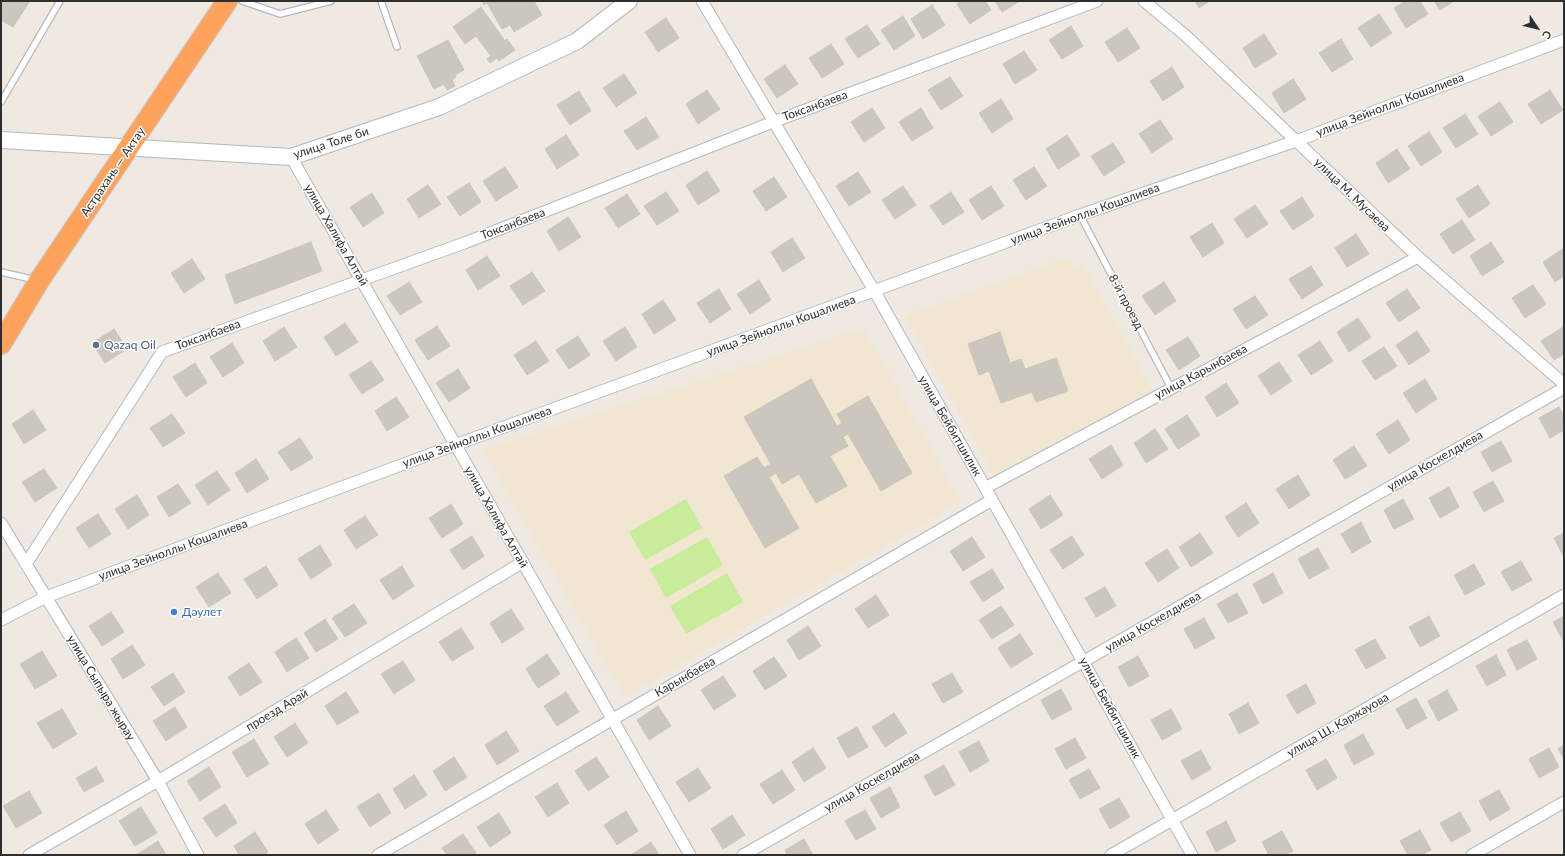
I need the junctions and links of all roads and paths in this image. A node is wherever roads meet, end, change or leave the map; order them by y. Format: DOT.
graph roads {
  1 [pos="60,1"];
  2 [pos="227,1"];
  3 [pos="242,1"];
  4 [pos="331,1"];
  5 [pos="381,1"];
  6 [pos="629,1"];
  7 [pos="702,1"];
  8 [pos="1097,1"];
  9 [pos="1144,1"];
  10 [pos="1564,40"];
  11 [pos="398,47"];
  12 [pos="1,102"];
  13 [pos="773,122"];
  14 [pos="1,140"];
  15 [pos="1296,141"];
  16 [pos="130,148"];
  17 [pos="291,158"];
  18 [pos="1080,215"];
  19 [pos="1418,258"];
  20 [pos="1,272"];
  21 [pos="362,279"];
  22 [pos="39,281"];
  23 [pos="874,292"];
  24 [pos="1,344"];
  25 [pos="1564,384"];
  26 [pos="1171,388"];
  27 [pos="1564,388"];
  28 [pos="455,445"];
  29 [pos="985,488"];
  30 [pos="992,500"];
  31 [pos="1,523"];
  32 [pos="522,562"];
  33 [pos="26,564"];
  34 [pos="1564,595"];
  35 [pos="46,597"];
  36 [pos="1,620"];
  37 [pos="1084,661"];
  38 [pos="612,719"];
  39 [pos="158,781"];
  40 [pos="1564,802"];
  41 [pos="1172,820"];
  42 [pos="30,855"];
  43 [pos="198,855"];
  44 [pos="378,855"];
  45 [pos="690,855"];
  46 [pos="743,855"];
  47 [pos="1111,855"];
  48 [pos="1192,855"];
  49 [pos="1472,855"];
  1 -- 12 [label="lane"];
  2 -- 16 [label="highway, Астрахань — Актау"];
  3 -- 4 [label="lane"];
  5 -- 11 [label="lane"];
  6 -- 17 [label="street, улица Толе би"];
  7 -- 13 [label="street, улица Бейбитшилик"];
  8 -- 13 [label="street, Токсанбаева"];
  9 -- 15 [label="street, улица М. Мусаева"];
  10 -- 15 [label="street, улица Зейноллы Кошалиева"];
  13 -- 21 [label="street, Токсанбаева"];
  13 -- 23 [label="street, улица Бейбитшилик"];
  14 -- 16 [label="street, улица Толе би"];
  15 -- 18 [label="street, улица Зейноллы Кошалиева"];
  15 -- 19 [label="street, улица М. Мусаева"];
  16 -- 17 [label="street, улица Толе би"];
  16 -- 22 [label="highway, Астрахань — Актау"];
  17 -- 21 [label="street, улица Халифа Алтай"];
  18 -- 23 [label="street, улица Зейноллы Кошалиева"];
  18 -- 26 [label="lane, 8-й проезд"];
  19 -- 25 [label="street, улица М. Мусаева"];
  19 -- 26 [label="street, улица Карынбаева"];
  20 -- 22 [label="lane"];
  21 -- 28 [label="street, улица Халифа Алтай"];
  21 -- 33 [label="street, Токсанбаева"];
  22 -- 24 [label="highway, Астрахань — Актау"];
  23 -- 28 [label="street, улица Зейноллы Кошалиева"];
  23 -- 29 [label="street, улица Бейбитшилик"];
  26 -- 29 [label="street, улица Карынбаева"];
  27 -- 37 [label="street, улица Коскелдиева"];
  28 -- 32 [label="street, улица Халифа Алтай"];
  28 -- 35 [label="street, улица Зейноллы Кошалиева"];
  29 -- 30 [label="street, улица Бейбитшилик"];
  30 -- 37 [label="street, улица Бейбитшилик"];
  30 -- 38 [label="street, Карынбаева"];
  31 -- 33 [label="street, улица Сыпыра жырау"];
  32 -- 38 [label="street, улица Халифа Алтай"];
  32 -- 39 [label="street, проезд Арай"];
  33 -- 35 [label="street, улица Сыпыра жырау"];
  34 -- 41 [label="street, улица Ш. Каржауова"];
  35 -- 36 [label="street, улица Зейноллы Кошалиева"];
  35 -- 39 [label="street, улица Сыпыра жырау"];
  37 -- 41 [label="street, улица Бейбитшилик"];
  37 -- 46 [label="street, улица Коскелдиева"];
  38 -- 44 [label="street, Карынбаева"];
  38 -- 45 [label="street, улица Халифа Алтай"];
  39 -- 42 [label="street, проезд Арай"];
  39 -- 43 [label="street, улица Сыпыра жырау"];
  40 -- 49 [label="street"];
  41 -- 47 [label="street, улица Ш. Каржауова"];
  41 -- 48 [label="street, улица Бейбитшилик"];
}
